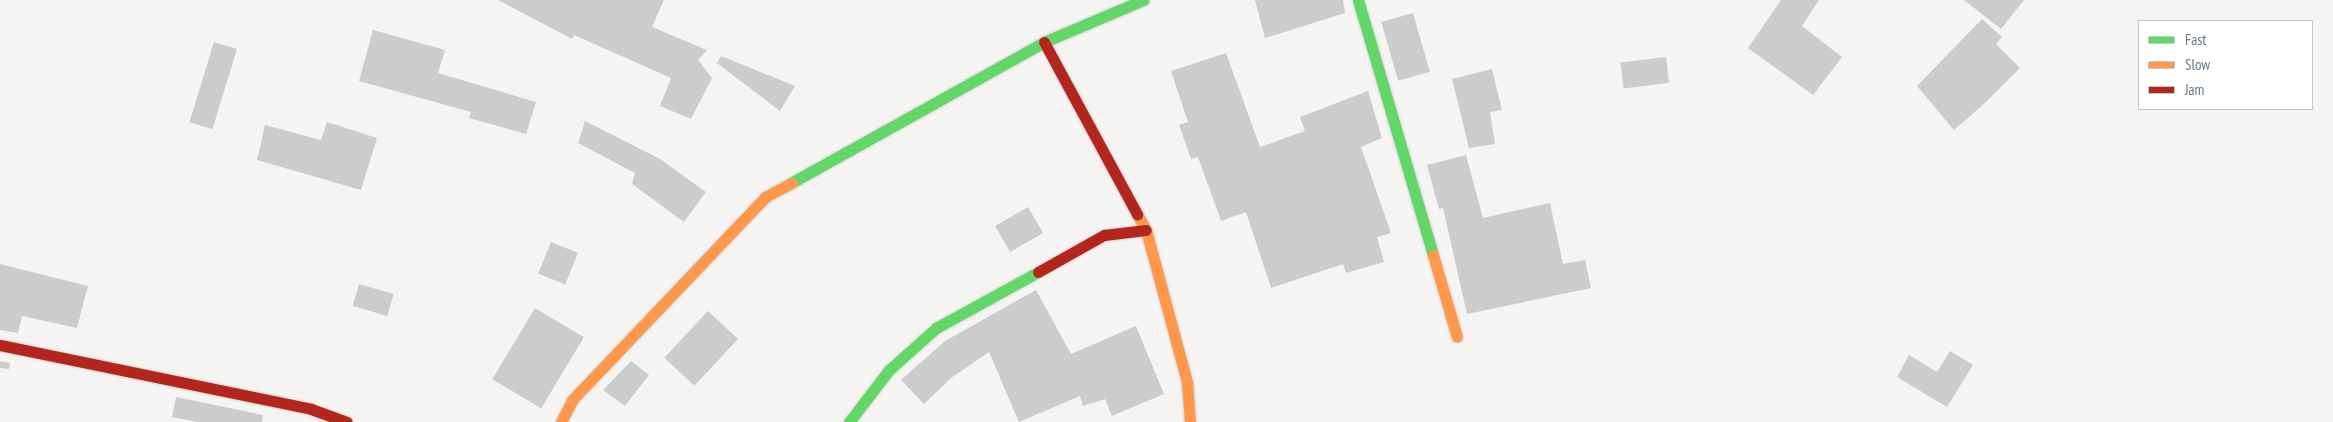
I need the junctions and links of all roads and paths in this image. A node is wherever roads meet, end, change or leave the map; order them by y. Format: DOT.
graph roads {
  1 [pos="1143,0"];
  2 [pos="1358,0"];
  3 [pos="1044,42"];
  4 [pos="1146,230"];
  5 [pos="1457,337"];
  6 [pos="0,345"];
  7 [pos="347,422"];
  8 [pos="561,422"];
  9 [pos="849,422"];
  10 [pos="1190,422"];
  1 -- 3 [label="street"];
  2 -- 5 [label="street"];
  3 -- 4 [label="street"];
  3 -- 8 [label="street"];
  4 -- 9 [label="street"];
  4 -- 10 [label="street"];
  6 -- 7 [label="street"];
}
